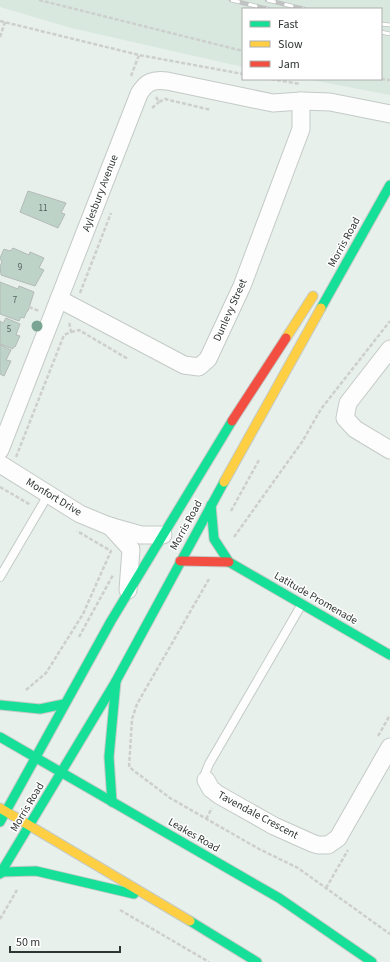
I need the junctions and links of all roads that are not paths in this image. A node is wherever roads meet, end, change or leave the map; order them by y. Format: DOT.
graph roads {
  1 [pos="301,101"];
  2 [pos="390,114"];
  3 [pos="390,178"];
  4 [pos="390,185"];
  5 [pos="342,251"];
  6 [pos="320,284"];
  7 [pos="67,303"];
  8 [pos="390,348"];
  9 [pos="0,450"];
  10 [pos="390,450"];
  11 [pos="8,462"];
  12 [pos="48,495"];
  13 [pos="210,505"];
  14 [pos="109,526"];
  15 [pos="163,535"];
  16 [pos="180,561"];
  17 [pos="229,562"];
  18 [pos="0,577"];
  19 [pos="128,590"];
  20 [pos="302,603"];
  21 [pos="390,655"];
  22 [pos="116,681"];
  23 [pos="64,704"];
  24 [pos="0,705"];
  25 [pos="0,737"];
  26 [pos="382,744"];
  27 [pos="34,756"];
  28 [pos="62,772"];
  29 [pos="206,780"];
  30 [pos="112,802"];
  31 [pos="3,810"];
  32 [pos="0,822"];
  33 [pos="30,825"];
  34 [pos="1,873"];
  35 [pos="154,899"];
  36 [pos="257,962"];
  37 [pos="372,962"];
  1 -- 2 [label="street"];
  1 -- 7 [label="street, Aylesbury Avenue"];
  1 -- 7 [label="street, Dunlevy Street"];
  3 -- 5 [label="main road, Morris Road"];
  4 -- 13 [label="main road, Morris Road"];
  6 -- 15 [label="main road, Morris Road"];
  7 -- 9 [label="street, Aylesbury Avenue"];
  8 -- 10 [label="street"];
  11 -- 12 [label="street, Monfort Drive"];
  12 -- 14 [label="street, Monfort Drive"];
  12 -- 18 [label="lane"];
  13 -- 16 [label="main road, Morris Road"];
  13 -- 17 [label="main road, Latitude Promenade"];
  14 -- 15 [label="street, Monfort Drive"];
  14 -- 19 [label="street, Monfort Drive"];
  15 -- 19 [label="main road, Morris Road"];
  16 -- 17 [label="main road, Latitude Promenade"];
  16 -- 22 [label="main road, Morris Road"];
  17 -- 20 [label="main road, Latitude Promenade"];
  19 -- 23 [label="main road, Morris Road"];
  20 -- 21 [label="main road, Latitude Promenade"];
  20 -- 29 [label="lane, Tavendale Crescent"];
  22 -- 28 [label="main road, Morris Road"];
  22 -- 30 [label="main road"];
  23 -- 24 [label="main road"];
  23 -- 27 [label="main road, Morris Road"];
  25 -- 27 [label="main road, Leakes Road"];
  26 -- 29 [label="street, Tavendale Crescent"];
  27 -- 28 [label="main road, Leakes Road"];
  27 -- 31 [label="main road, Morris Road"];
  28 -- 30 [label="main road, Leakes Road"];
  28 -- 33 [label="main road, Morris Road"];
  30 -- 37 [label="main road, Leakes Road"];
  31 -- 32 [label="main road, Morris Road"];
  31 -- 33 [label="main road"];
  33 -- 34 [label="main road, Morris Road"];
  33 -- 35 [label="main road"];
  34 -- 35 [label="main road"];
  35 -- 36 [label="main road"];
}
